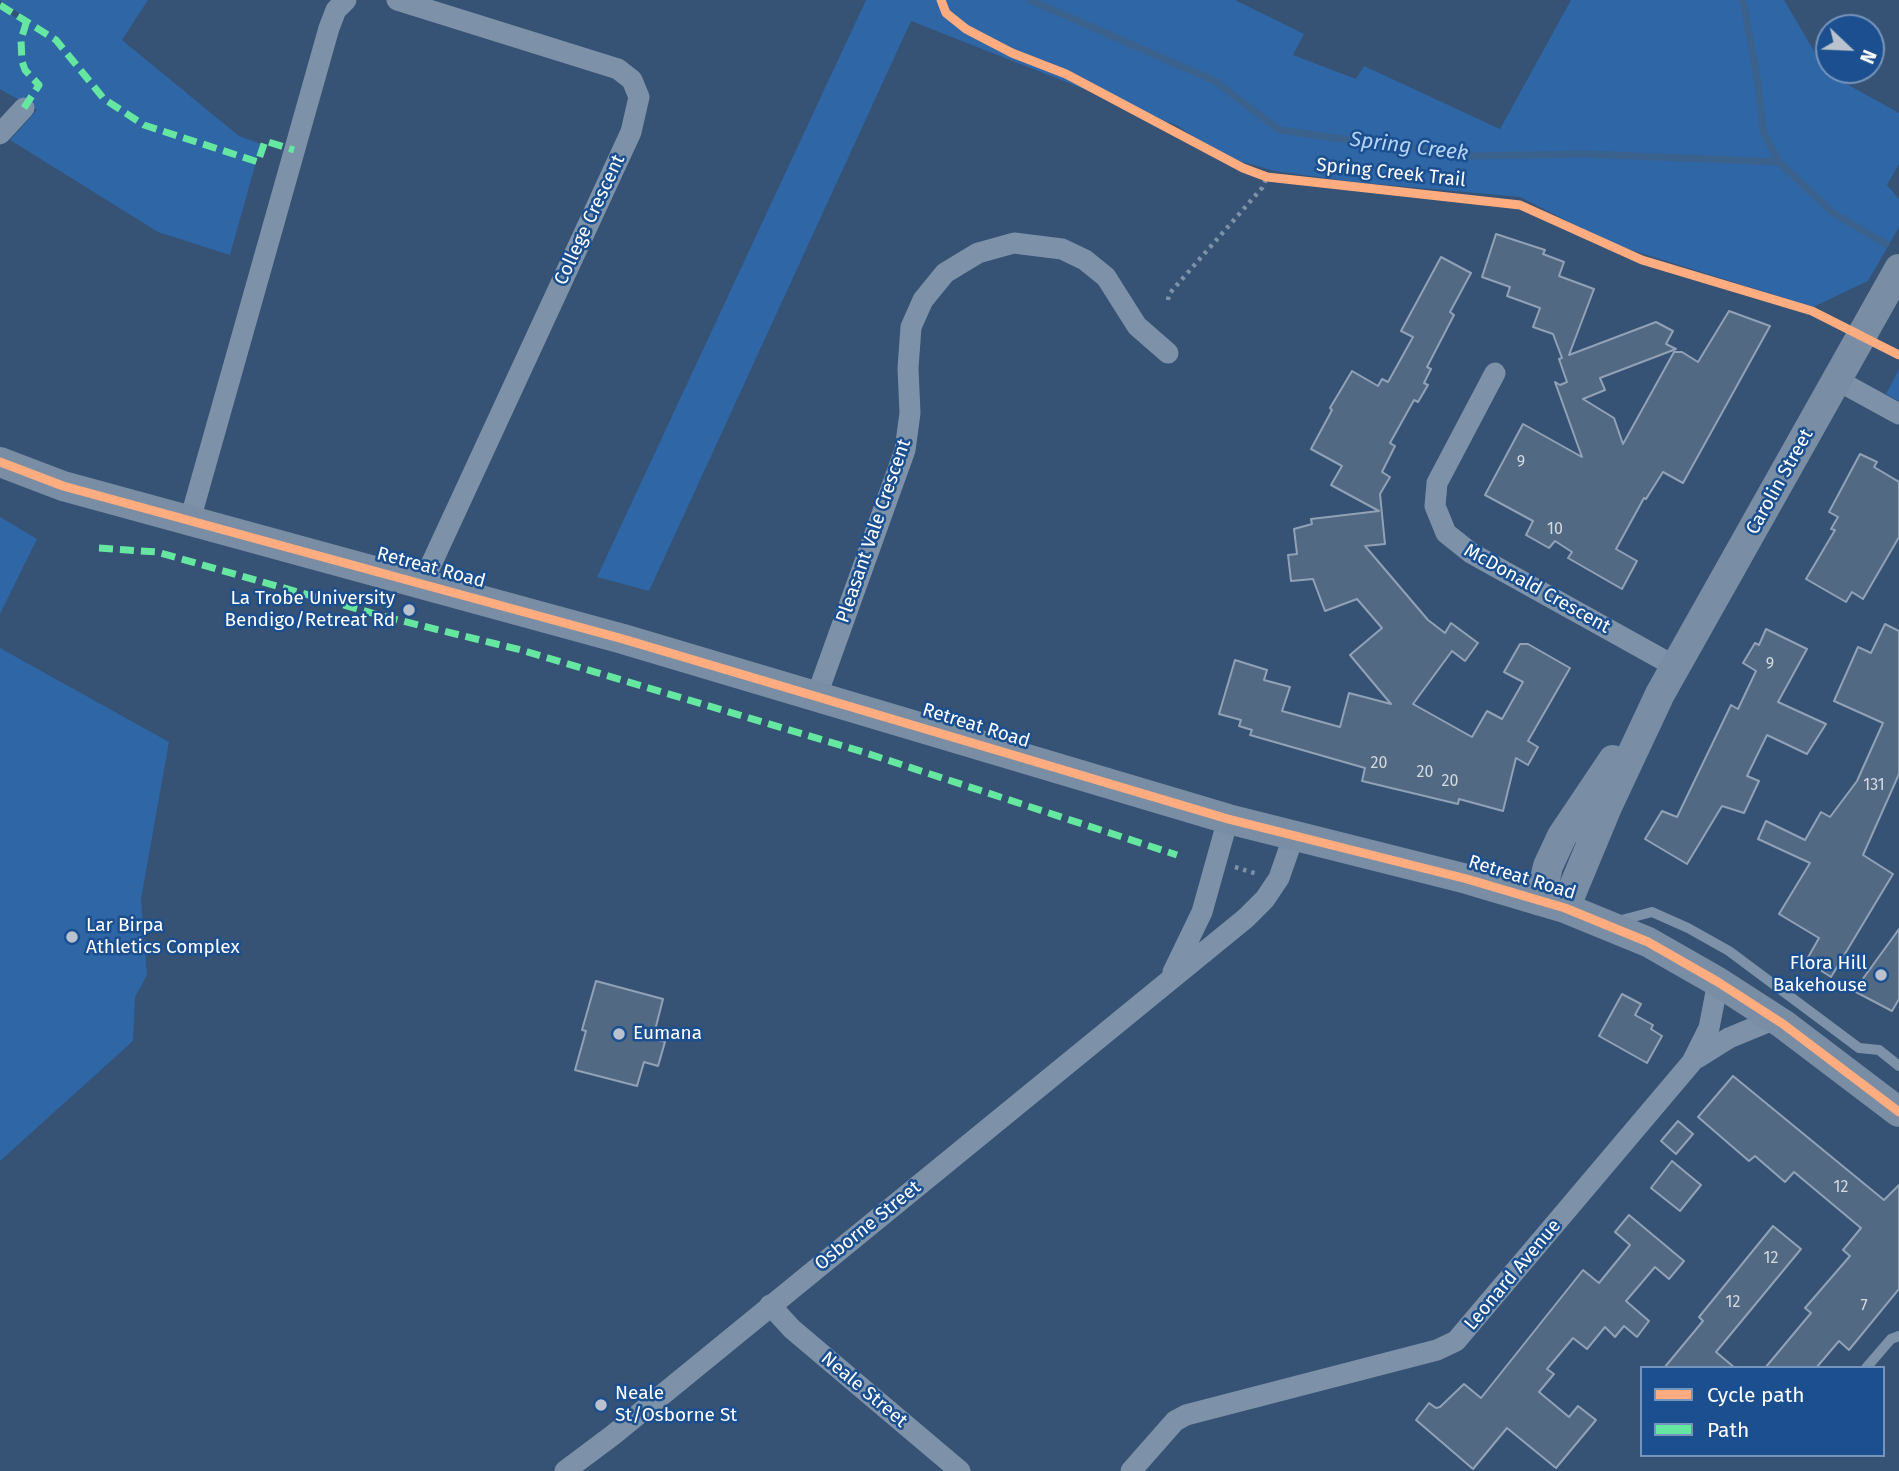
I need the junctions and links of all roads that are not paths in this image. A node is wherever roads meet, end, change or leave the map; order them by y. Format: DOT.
graph roads {
  1 [pos="346,0"];
  2 [pos="397,0"];
  3 [pos="24,108"];
  4 [pos="0,134"];
  5 [pos="1899,269"];
  6 [pos="1168,354"];
  7 [pos="1495,373"];
  8 [pos="1837,380"];
  9 [pos="1899,414"];
  10 [pos="0,462"];
  11 [pos="190,520"];
  12 [pos="422,584"];
  13 [pos="1676,667"];
  14 [pos="817,695"];
  15 [pos="1228,819"];
  16 [pos="1294,835"];
  17 [pos="1552,905"];
  18 [pos="1608,924"];
  19 [pos="1169,980"];
  20 [pos="1718,982"];
  21 [pos="1775,1019"];
  22 [pos="1692,1062"];
  23 [pos="1899,1066"];
  24 [pos="1899,1112"];
  25 [pos="770,1305"];
  26 [pos="1899,1336"];
  27 [pos="1868,1366"];
  28 [pos="565,1471"];
  29 [pos="960,1471"];
  30 [pos="1131,1471"];
  1 -- 11 [label="street"];
  2 -- 12 [label="street, College Crescent"];
  3 -- 4 [label="street"];
  5 -- 8 [label="street, Carolin Street"];
  6 -- 14 [label="street, Pleasant Vale Crescent"];
  7 -- 13 [label="street, McDonald Crescent"];
  8 -- 9 [label="street"];
  8 -- 13 [label="street, Carolin Street"];
  10 -- 11 [label="street, Retreat Road"];
  11 -- 12 [label="street, Retreat Road"];
  12 -- 14 [label="street, Retreat Road"];
  13 -- 17 [label="street, Carolin Street"];
  14 -- 15 [label="street, Retreat Road"];
  15 -- 16 [label="street, Retreat Road"];
  15 -- 19 [label="street, Osborne Street"];
  16 -- 17 [label="street, Retreat Road"];
  16 -- 19 [label="street, Osborne Street"];
  17 -- 18 [label="street, Retreat Road"];
  18 -- 20 [label="street, Retreat Road"];
  18 -- 23 [label="lane"];
  19 -- 25 [label="street, Osborne Street"];
  20 -- 21 [label="street, Retreat Road"];
  20 -- 22 [label="street, Leonard Avenue"];
  21 -- 22 [label="street, Leonard Avenue"];
  21 -- 24 [label="street, Retreat Road"];
  22 -- 30 [label="street, Leonard Avenue"];
  25 -- 28 [label="street, Osborne Street"];
  25 -- 29 [label="street, Neale Street"];
  26 -- 27 [label="lane"];
}
